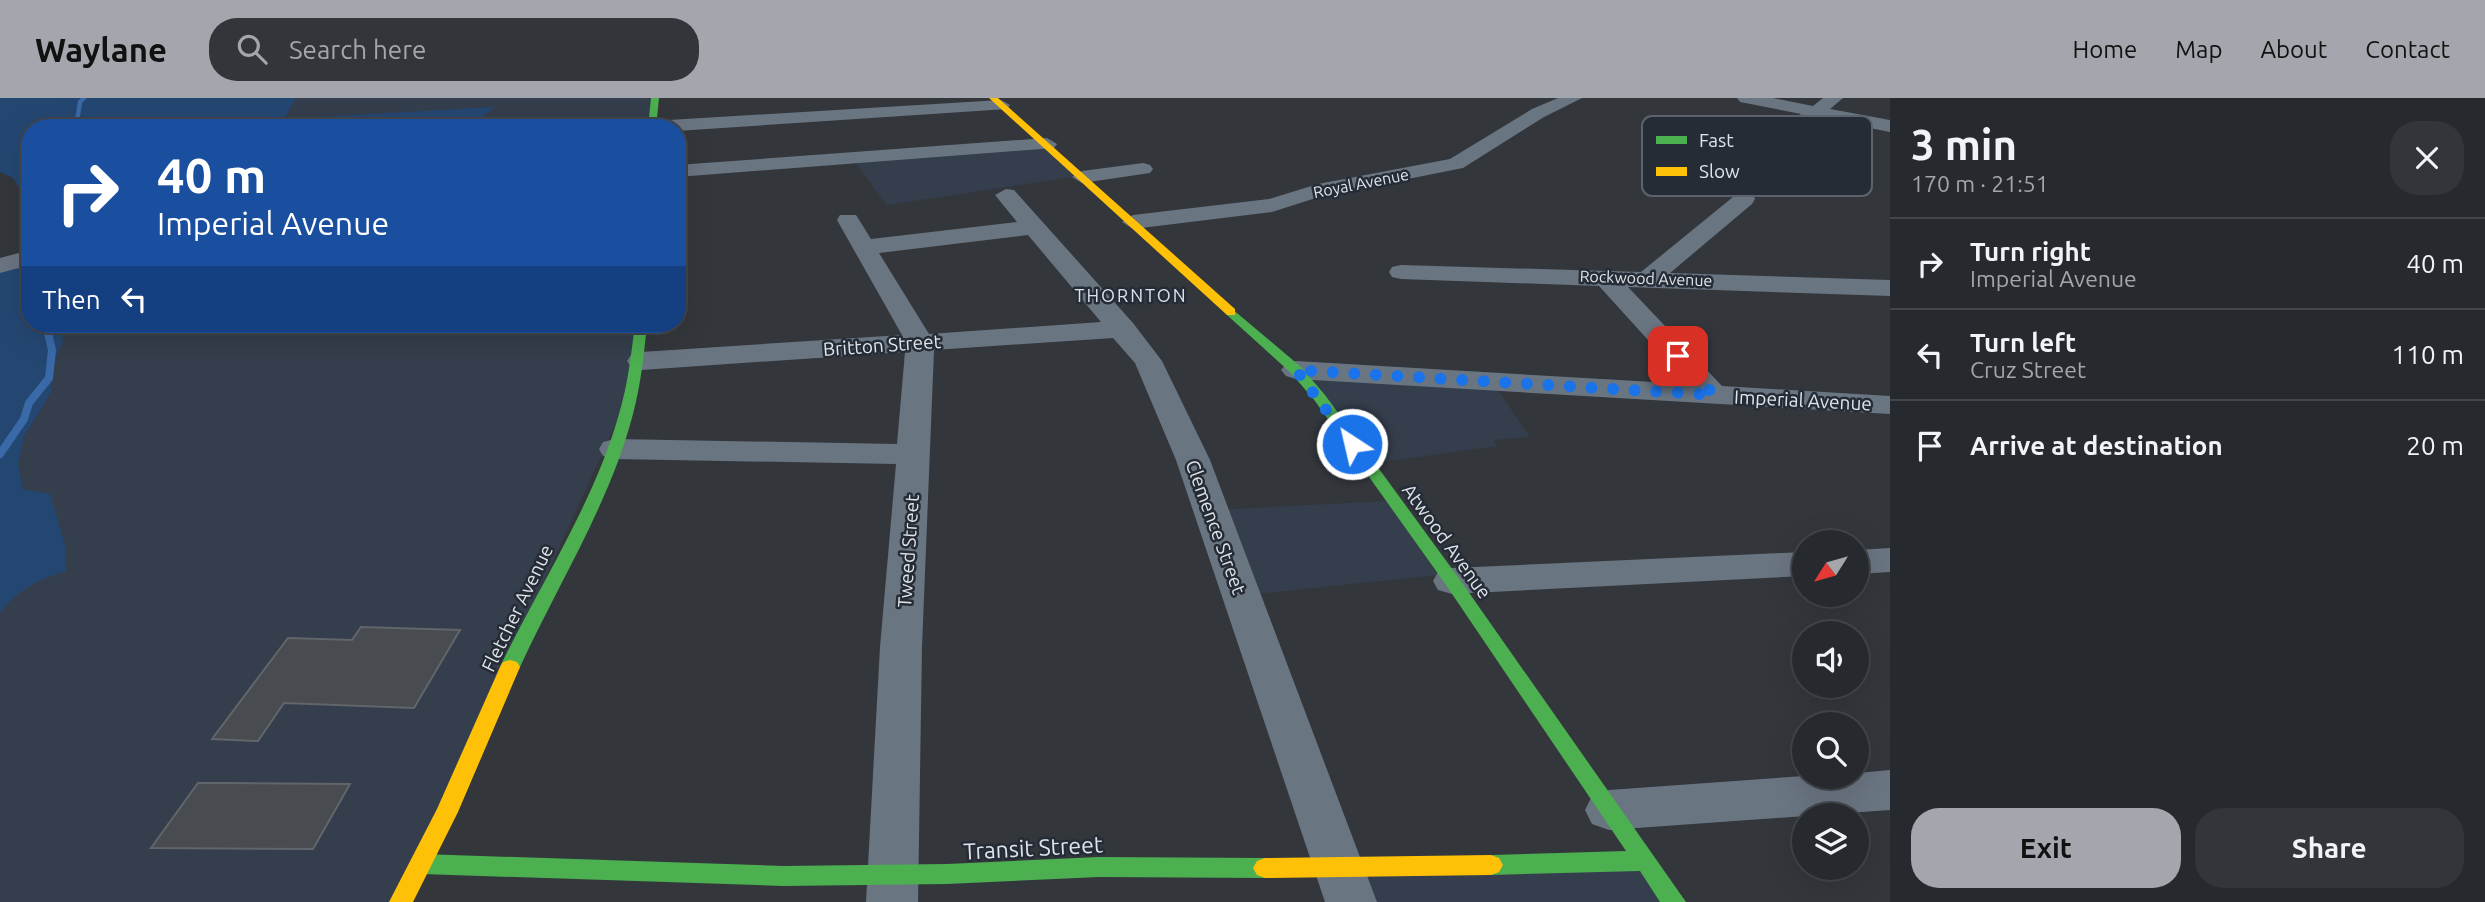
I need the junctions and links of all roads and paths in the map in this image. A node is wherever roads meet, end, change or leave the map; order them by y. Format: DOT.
graph roads {
  1 [pos="655,98"];
  2 [pos="1573,98"];
  3 [pos="1746,98"];
  4 [pos="1834,98"];
  5 [pos="997,102"];
  6 [pos="1814,111"];
  7 [pos="1808,116"];
  8 [pos="1839,116"];
  9 [pos="653,119"];
  10 [pos="1872,122"];
  11 [pos="686,125"];
  12 [pos="1890,126"];
  13 [pos="1047,144"];
  14 [pos="1143,169"];
  15 [pos="686,170"];
  16 [pos="1082,177"];
  17 [pos="1006,195"];
  18 [pos="1743,196"];
  19 [pos="1133,222"];
  20 [pos="1033,226"];
  21 [pos="21,260"];
  22 [pos="0,266"];
  23 [pos="1401,272"];
  24 [pos="1605,277"];
  25 [pos="1649,278"];
  26 [pos="1890,288"];
  27 [pos="1123,329"];
  28 [pos="641,333"];
  29 [pos="920,342"];
  30 [pos="641,361"];
  31 [pos="1296,370"];
  32 [pos="1714,395"];
  33 [pos="1890,405"];
  34 [pos="615,449"];
  35 [pos="914,454"];
  36 [pos="1890,560"];
  37 [pos="1869,561"];
  38 [pos="1792,565"];
  39 [pos="1452,581"];
  40 [pos="1890,790"];
  41 [pos="1609,810"];
  42 [pos="1646,861"];
  43 [pos="422,864"];
  44 [pos="1338,869"];
  45 [pos="893,888"];
  46 [pos="401,902"];
  47 [pos="1351,902"];
  48 [pos="1674,902"];
  1 -- 9 [label="street"];
  2 -- 19 [label="street, Royal Avenue"];
  3 -- 6 [label="street"];
  4 -- 6 [label="street"];
  5 -- 11 [label="street"];
  5 -- 13 [label="street, Atwood Avenue"];
  6 -- 7 [label="street"];
  6 -- 8 [label="street"];
  10 -- 12 [label="street"];
  13 -- 15 [label="street"];
  13 -- 16 [label="street, Atwood Avenue"];
  14 -- 16 [label="street"];
  16 -- 19 [label="street, Atwood Avenue"];
  17 -- 20 [label="street, Clemence Street"];
  18 -- 25 [label="street"];
  19 -- 31 [label="street, Atwood Avenue"];
  20 -- 27 [label="street, Clemence Street"];
  20 -- 29 [label="street"];
  21 -- 22 [label="street"];
  23 -- 24 [label="street, Rockwood Avenue"];
  24 -- 25 [label="street, Rockwood Avenue"];
  24 -- 32 [label="street"];
  25 -- 26 [label="street, Rockwood Avenue"];
  27 -- 29 [label="street, Britton Street"];
  27 -- 44 [label="street, Clemence Street"];
  28 -- 30 [label="street, Fletcher Avenue"];
  29 -- 30 [label="street, Britton Street"];
  29 -- 35 [label="street, Tweed Street"];
  30 -- 34 [label="street, Fletcher Avenue"];
  31 -- 32 [label="street, Imperial Avenue"];
  31 -- 39 [label="street, Atwood Avenue"];
  32 -- 33 [label="street, Imperial Avenue"];
  34 -- 35 [label="street"];
  34 -- 43 [label="street, Fletcher Avenue"];
  35 -- 45 [label="street, Tweed Street"];
  36 -- 37 [label="street"];
  38 -- 39 [label="street"];
  39 -- 41 [label="street, Atwood Avenue"];
  40 -- 41 [label="street"];
  41 -- 42 [label="street, Atwood Avenue"];
  42 -- 44 [label="street, Transit Street"];
  42 -- 48 [label="street, Atwood Avenue"];
  43 -- 45 [label="street, Transit Street"];
  43 -- 46 [label="street, Fletcher Avenue"];
  44 -- 45 [label="street, Transit Street"];
  44 -- 47 [label="street, Clemence Street"];
}
